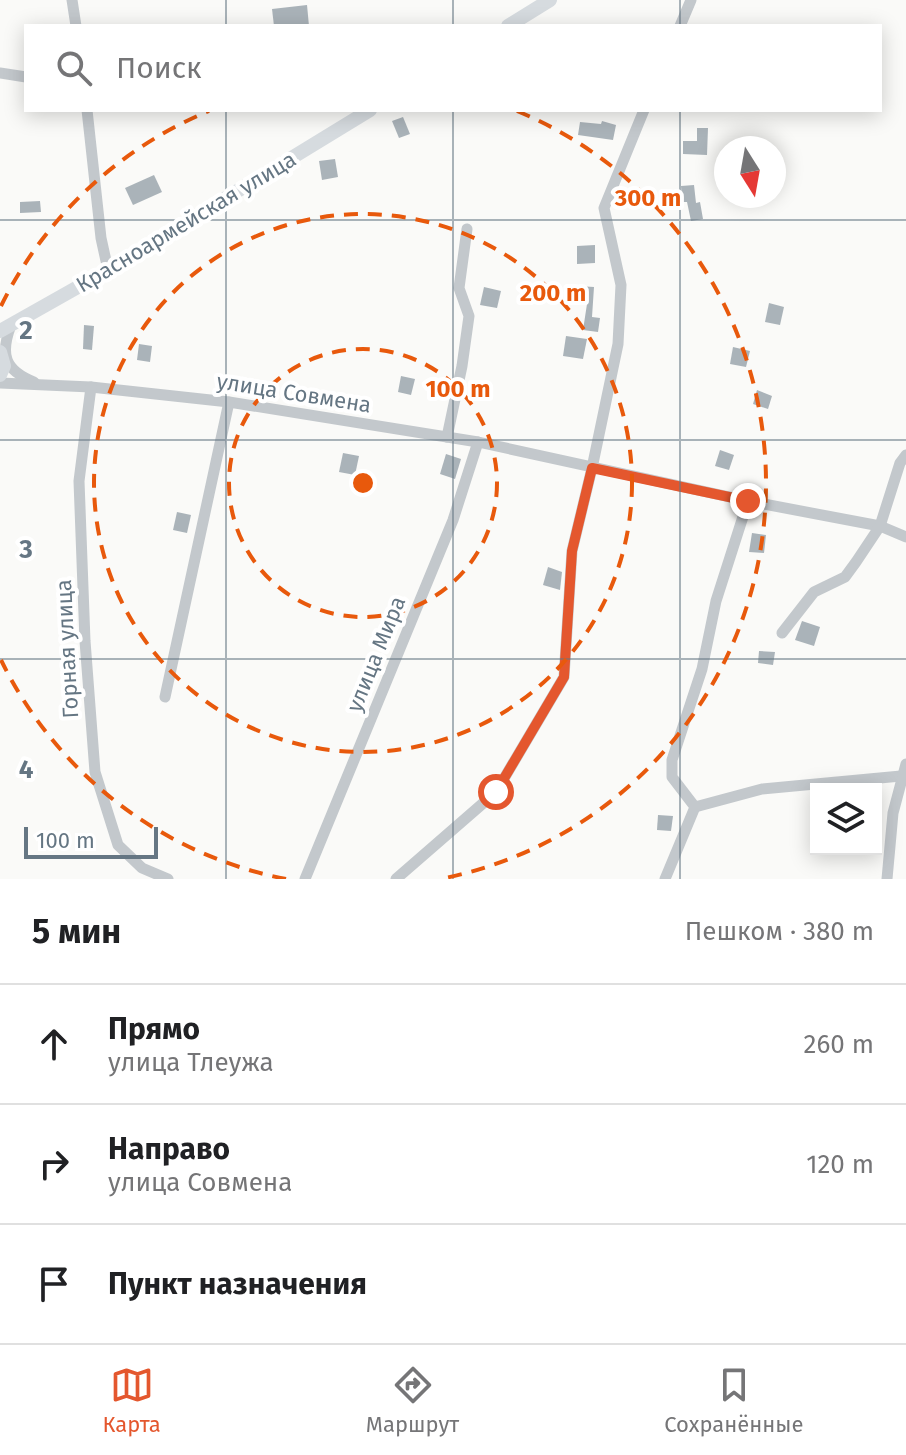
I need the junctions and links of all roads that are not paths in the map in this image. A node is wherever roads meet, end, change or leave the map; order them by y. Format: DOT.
graph roads {
  1 [pos="72,0"];
  2 [pos="550,0"];
  3 [pos="691,0"];
  4 [pos="76,24"];
  5 [pos="511,24"];
  6 [pos="681,24"];
  7 [pos="0,73"];
  8 [pos="24,77"];
  9 [pos="87,112"];
  10 [pos="367,112"];
  11 [pos="643,112"];
  12 [pos="467,229"];
  13 [pos="108,270"];
  14 [pos="6,328"];
  15 [pos="2,354"];
  16 [pos="0,375"];
  17 [pos="0,383"];
  18 [pos="38,383"];
  19 [pos="91,387"];
  20 [pos="229,402"];
  21 [pos="447,437"];
  22 [pos="478,442"];
  23 [pos="906,455"];
  24 [pos="592,468"];
  25 [pos="748,501"];
  26 [pos="880,526"];
  27 [pos="906,537"];
  28 [pos="782,633"];
  29 [pos="165,697"];
  30 [pos="906,764"];
  31 [pos="901,776"];
  32 [pos="695,807"];
  33 [pos="168,879"];
  34 [pos="305,879"];
  35 [pos="396,879"];
  36 [pos="665,879"];
  37 [pos="887,879"];
  1 -- 4 [label="street"];
  2 -- 5 [label="main road"];
  3 -- 6 [label="street"];
  7 -- 8 [label="street"];
  9 -- 13 [label="street"];
  10 -- 13 [label="main road, Красноармейская улица"];
  11 -- 24 [label="street"];
  12 -- 21 [label="street"];
  13 -- 14 [label="main road, Красноармейская улица"];
  14 -- 15 [label="street"];
  15 -- 16 [label="main road"];
  15 -- 18 [label="street"];
  17 -- 18 [label="street, улица Совмена"];
  18 -- 19 [label="street, улица Совмена"];
  19 -- 20 [label="street, улица Совмена"];
  19 -- 33 [label="street, Горная улица"];
  20 -- 21 [label="street, улица Совмена"];
  20 -- 29 [label="street"];
  21 -- 22 [label="street, улица Совмена"];
  22 -- 24 [label="street, улица Совмена"];
  22 -- 34 [label="street, улица Мира"];
  23 -- 26 [label="street"];
  24 -- 25 [label="street, улица Совмена"];
  24 -- 35 [label="street"];
  25 -- 26 [label="street, улица Совмена"];
  25 -- 32 [label="street"];
  26 -- 27 [label="street, улица Совмена"];
  26 -- 28 [label="street"];
  30 -- 31 [label="street"];
  31 -- 32 [label="street"];
  31 -- 37 [label="street"];
  32 -- 36 [label="street"];
}
